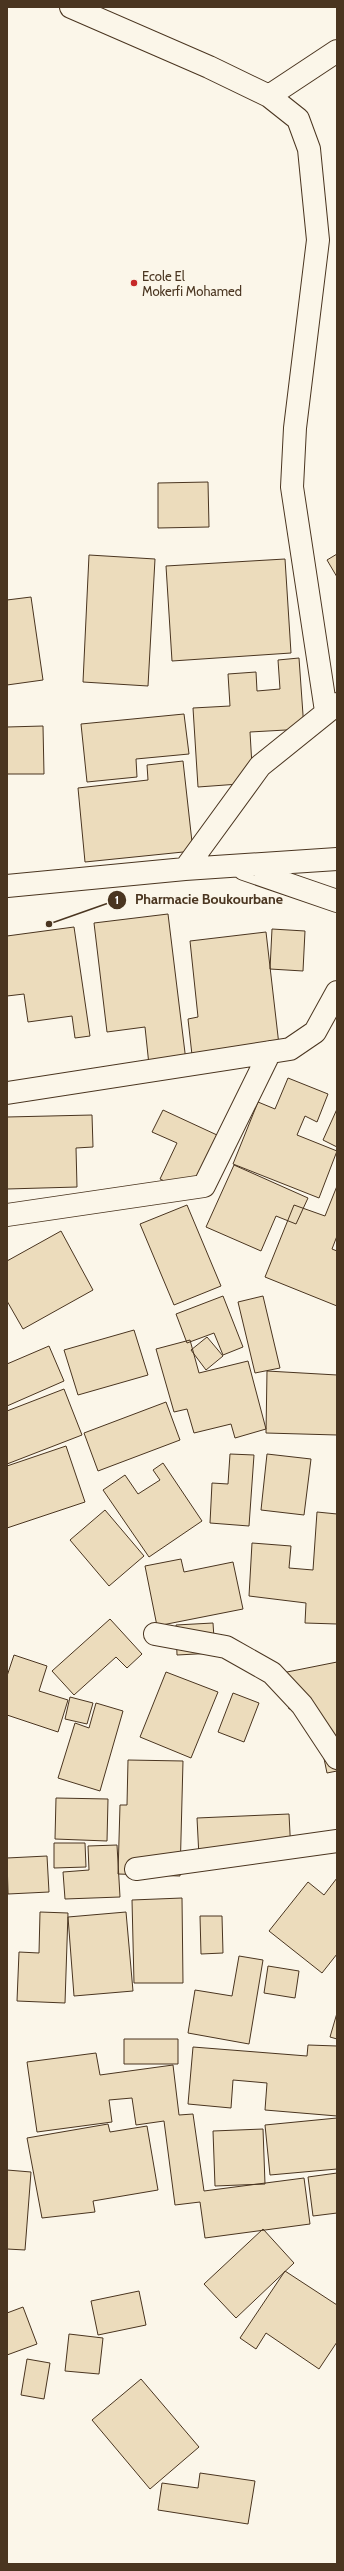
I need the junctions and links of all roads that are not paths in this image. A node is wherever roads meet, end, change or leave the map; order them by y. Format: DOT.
graph roads {
  1 [pos="71,7"];
  2 [pos="337,51"];
  3 [pos="269,96"];
  4 [pos="332,707"];
  5 [pos="337,859"];
  6 [pos="235,866"];
  7 [pos="185,869"];
  8 [pos="7,886"];
  9 [pos="337,901"];
  10 [pos="337,992"];
  11 [pos="270,1052"];
  12 [pos="7,1093"];
  13 [pos="7,1215"];
  14 [pos="155,1634"];
  15 [pos="337,1758"];
  16 [pos="337,1841"];
  17 [pos="136,1869"];
  1 -- 3 [label="street"];
  2 -- 3 [label="street"];
  3 -- 4 [label="street"];
  4 -- 7 [label="street"];
  5 -- 6 [label="street"];
  6 -- 7 [label="street"];
  6 -- 9 [label="street"];
  7 -- 8 [label="street"];
  10 -- 11 [label="street"];
  11 -- 12 [label="street"];
  11 -- 13 [label="street"];
  14 -- 15 [label="street"];
  16 -- 17 [label="street"];
}
